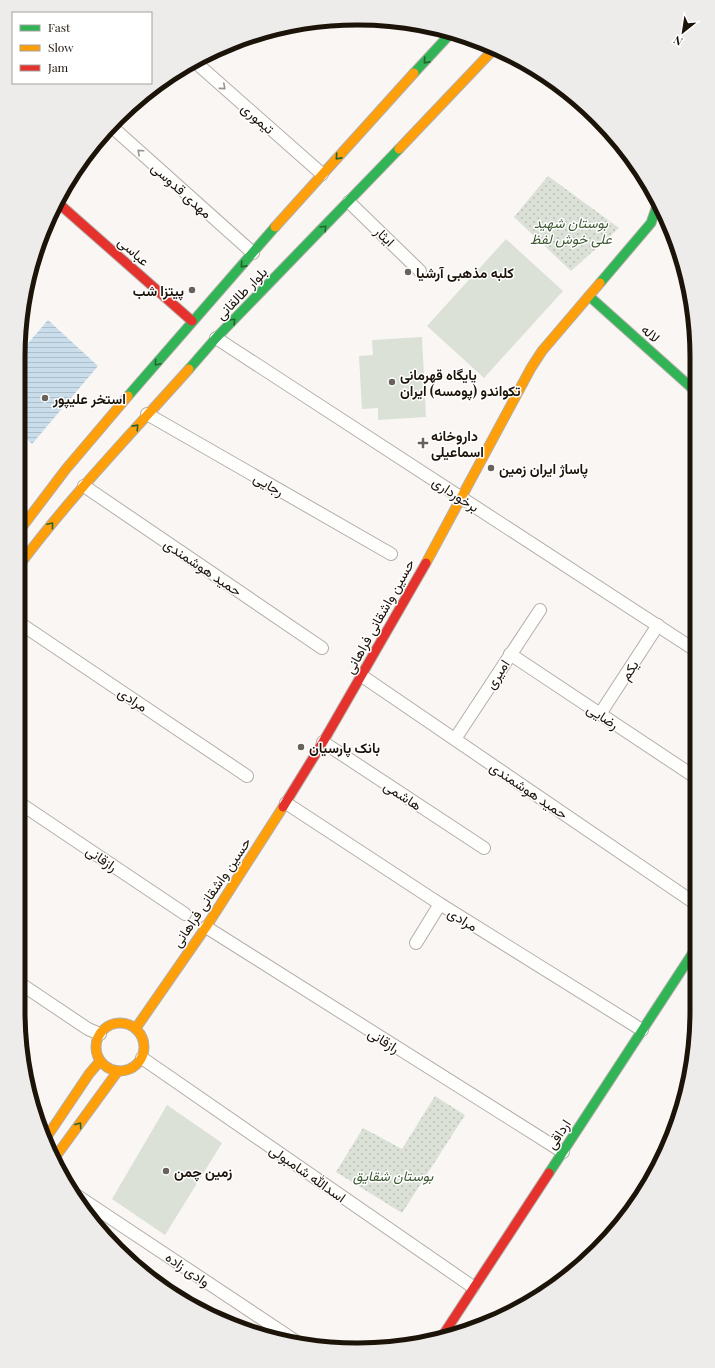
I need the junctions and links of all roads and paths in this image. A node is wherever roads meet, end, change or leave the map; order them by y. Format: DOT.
graph roads {
  1 [pos="447,37"];
  2 [pos="490,52"];
  3 [pos="199,65"];
  4 [pos="115,130"];
  5 [pos="322,174"];
  6 [pos="349,202"];
  7 [pos="61,206"];
  8 [pos="656,210"];
  9 [pos="660,219"];
  10 [pos="651,223"];
  11 [pos="253,253"];
  12 [pos="420,271"];
  13 [pos="589,296"];
  14 [pos="192,321"];
  15 [pos="216,338"];
  16 [pos="690,386"];
  17 [pos="147,414"];
  18 [pos="84,486"];
  19 [pos="460,497"];
  20 [pos="27,531"];
  21 [pos="391,554"];
  22 [pos="540,610"];
  23 [pos="658,626"];
  24 [pos="25,627"];
  25 [pos="690,647"];
  26 [pos="322,648"];
  27 [pos="510,654"];
  28 [pos="362,676"];
  29 [pos="600,714"];
  30 [pos="455,739"];
  31 [pos="323,742"];
  32 [pos="690,773"];
  33 [pos="247,776"];
  34 [pos="286,803"];
  35 [pos="25,807"];
  36 [pos="484,848"];
  37 [pos="690,900"];
  38 [pos="440,904"];
  39 [pos="185,914"];
  40 [pos="206,927"];
  41 [pos="416,943"];
  42 [pos="690,957"];
  43 [pos="25,987"];
  44 [pos="136,1028"];
  45 [pos="642,1030"];
  46 [pos="100,1034"];
  47 [pos="142,1058"];
  48 [pos="100,1060"];
  49 [pos="118,1071"];
  50 [pos="49,1134"];
  51 [pos="563,1152"];
  52 [pos="57,1154"];
  53 [pos="86,1201"];
  54 [pos="473,1287"];
  55 [pos="445,1332"];
  56 [pos="288,1336"];
  1 -- 5 [label="street, بلوار طالقانی, one-way"];
  2 -- 6 [label="street, بلوار طالقانی"];
  3 -- 5 [label="street, تیموری, one-way"];
  11 -- 4 [label="street, مهدی قدوسی, one-way"];
  5 -- 11 [label="street, بلوار طالقانی"];
  6 -- 12 [label="street, ایثار"];
  15 -- 6 [label="street, بلوار طالقانی, one-way"];
  7 -- 14 [label="street, عباسی"];
  8 -- 10 [label="street, حسین واشقانی فراهانی"];
  9 -- 10 [label="street, حسین واشقانی فراهانی"];
  10 -- 13 [label="street, حسین واشقانی فراهانی"];
  11 -- 14 [label="street, بلوار طالقانی, one-way"];
  13 -- 16 [label="street, لاله"];
  13 -- 19 [label="street, حسین واشقانی فراهانی"];
  14 -- 20 [label="street, بلوار طالقانی, one-way"];
  15 -- 17 [label="street, بلوار طالقانی"];
  15 -- 19 [label="street, برخورداری"];
  18 -- 17 [label="street, بلوار طالقانی, one-way"];
  17 -- 21 [label="street, رجایی"];
  20 -- 18 [label="street, بلوار طالقانی, one-way"];
  18 -- 26 [label="street, حمید هوشمندی"];
  19 -- 23 [label="street, برخورداری"];
  19 -- 28 [label="street, حسین واشقانی فراهانی"];
  22 -- 27 [label="street, امیری"];
  23 -- 25 [label="street, برخورداری"];
  23 -- 29 [label="street, یکم"];
  24 -- 33 [label="street, مرادی"];
  27 -- 29 [label="street, رضایی"];
  27 -- 30 [label="street, امیری"];
  28 -- 30 [label="street, حمید هوشمندی"];
  28 -- 31 [label="street, حسین واشقانی فراهانی"];
  29 -- 32 [label="street, رضایی"];
  30 -- 37 [label="street, حمید هوشمندی"];
  31 -- 34 [label="street, حسین واشقانی فراهانی"];
  31 -- 36 [label="street, هاشمی"];
  34 -- 38 [label="street, مرادی"];
  34 -- 40 [label="street, حسین واشقانی فراهانی"];
  35 -- 39 [label="street, رازقانی"];
  38 -- 41 [label="street"];
  38 -- 45 [label="street, مرادی"];
  40 -- 44 [label="street, حسین واشقانی فراهانی"];
  40 -- 51 [label="street, رازقانی"];
  42 -- 45 [label="street, ارداقی"];
  43 -- 46 [label="street"];
  44 -- 46 [label="street"];
  44 -- 47 [label="street"];
  45 -- 51 [label="street, ارداقی"];
  46 -- 48 [label="street"];
  47 -- 49 [label="street"];
  47 -- 54 [label="street, اسدالله شامبولی"];
  48 -- 49 [label="street"];
  48 -- 50 [label="street"];
  52 -- 49 [label="street, one-way"];
  51 -- 54 [label="street, ارداقی"];
  53 -- 56 [label="street, وادی زاده"];
  54 -- 55 [label="street, ارداقی"];
}
